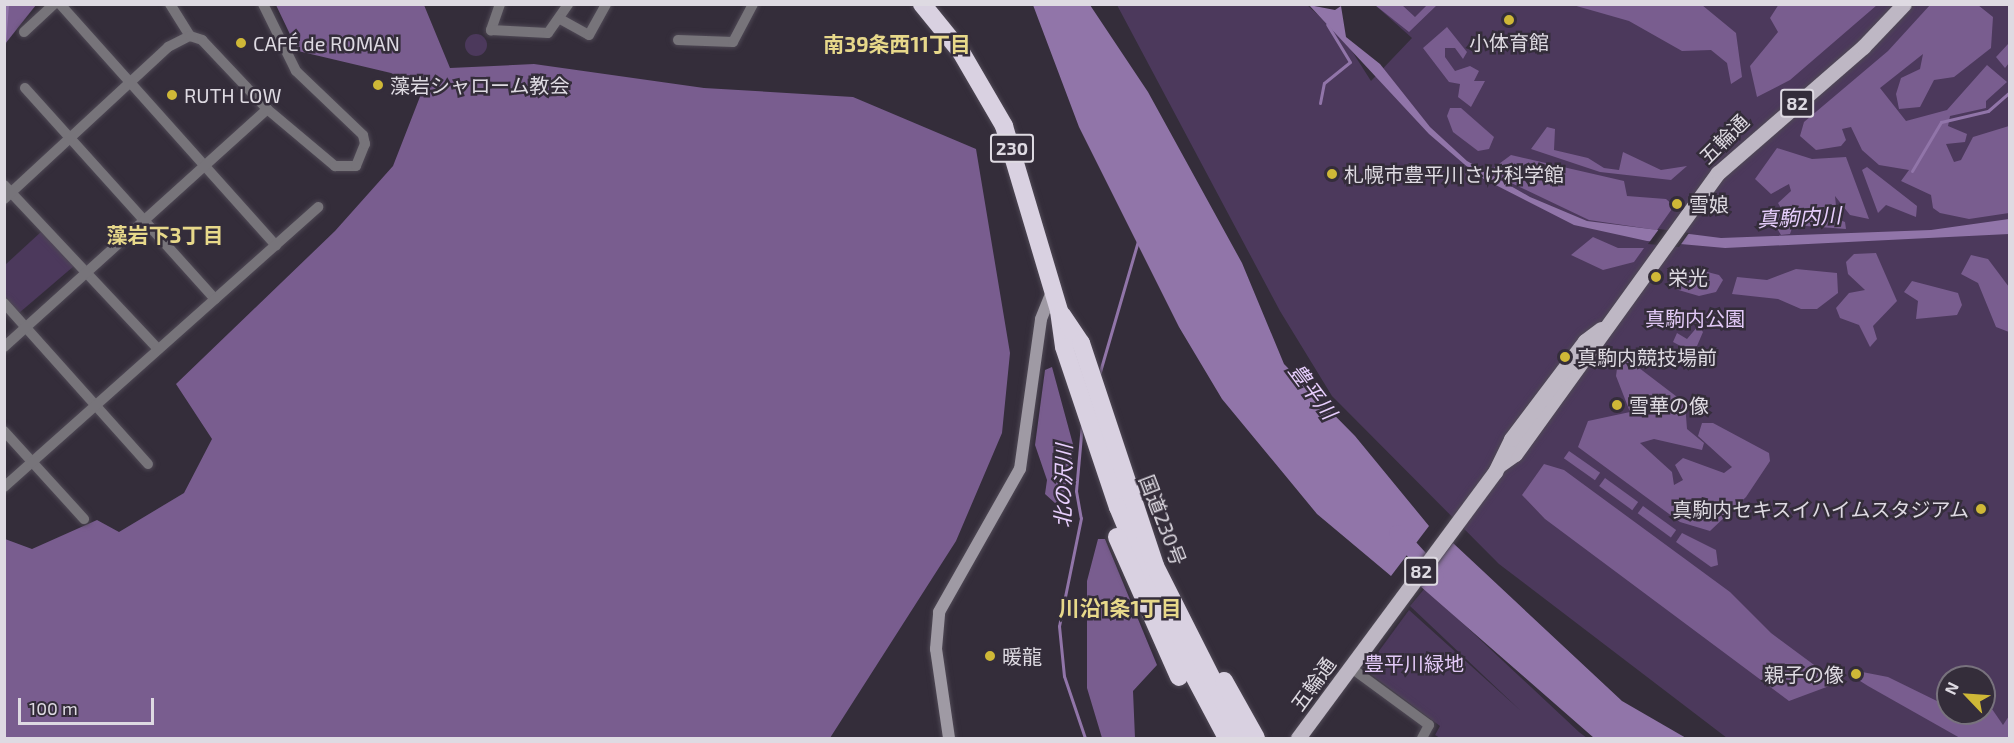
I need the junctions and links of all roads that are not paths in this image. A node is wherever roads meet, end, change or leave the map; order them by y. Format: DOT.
graph roads {
  1 [pos="54,4"];
  2 [pos="60,4"];
  3 [pos="170,4"];
  4 [pos="263,4"];
  5 [pos="500,4"];
  6 [pos="568,4"];
  7 [pos="606,4"];
  8 [pos="753,4"];
  9 [pos="922,4"];
  10 [pos="1904,4"];
  11 [pos="560,19"];
  12 [pos="24,32"];
  13 [pos="190,36"];
  14 [pos="678,40"];
  15 [pos="130,82"];
  16 [pos="25,88"];
  17 [pos="267,109"];
  18 [pos="70,136"];
  19 [pos="204,166"];
  20 [pos="7,192"];
  21 [pos="318,207"];
  22 [pos="144,217"];
  23 [pos="276,246"];
  24 [pos="86,272"];
  25 [pos="1053,288"];
  26 [pos="215,299"];
  27 [pos="4,303"];
  28 [pos="26,327"];
  29 [pos="4,347"];
  30 [pos="158,349"];
  31 [pos="1083,361"];
  32 [pos="1078,396"];
  33 [pos="96,406"];
  34 [pos="4,431"];
  35 [pos="33,463"];
  36 [pos="148,464"];
  37 [pos="4,488"];
  38 [pos="84,519"];
  39 [pos="1350,667"];
  40 [pos="950,738"];
  41 [pos="1213,738"];
  42 [pos="1227,738"];
  43 [pos="1242,738"];
  44 [pos="1257,738"];
  45 [pos="1298,738"];
  46 [pos="1423,738"];
  1 -- 12 [label="street"];
  2 -- 15 [label="street"];
  3 -- 13 [label="street"];
  4 -- 17 [label="street"];
  5 -- 11 [label="street"];
  6 -- 11 [label="street"];
  7 -- 11 [label="street"];
  8 -- 14 [label="street"];
  9 -- 25 [label="highway, 国道230号 / 230"];
  10 -- 39 [label="main road, 五輪通 / 82"];
  13 -- 15 [label="street"];
  13 -- 17 [label="street"];
  15 -- 18 [label="street"];
  15 -- 19 [label="street"];
  16 -- 18 [label="street"];
  17 -- 19 [label="street"];
  18 -- 20 [label="street"];
  18 -- 22 [label="street"];
  19 -- 22 [label="street"];
  19 -- 23 [label="street"];
  20 -- 24 [label="street"];
  21 -- 23 [label="street"];
  22 -- 24 [label="street"];
  22 -- 26 [label="street"];
  23 -- 26 [label="street"];
  24 -- 28 [label="street"];
  24 -- 30 [label="street"];
  25 -- 31 [label="highway, 国道230号 / 230"];
  25 -- 40 [label="street"];
  26 -- 30 [label="street"];
  27 -- 28 [label="street"];
  28 -- 29 [label="street"];
  28 -- 33 [label="street"];
  30 -- 33 [label="street"];
  31 -- 32 [label="highway, 国道230号 / 230"];
  31 -- 43 [label="highway, 国道230号 / 230"];
  31 -- 44 [label="highway"];
  32 -- 41 [label="highway, 230"];
  32 -- 42 [label="highway, 国道230号 / 230"];
  33 -- 35 [label="street"];
  33 -- 36 [label="street"];
  34 -- 35 [label="street"];
  35 -- 37 [label="street"];
  35 -- 38 [label="street"];
  39 -- 45 [label="main road, 五輪通 / 82"];
  39 -- 46 [label="street"];
}
